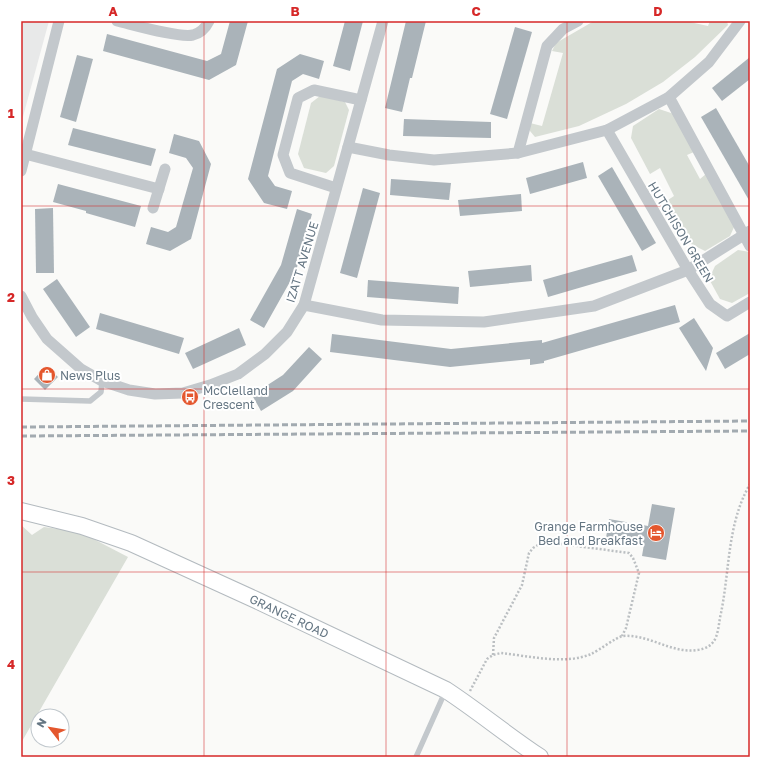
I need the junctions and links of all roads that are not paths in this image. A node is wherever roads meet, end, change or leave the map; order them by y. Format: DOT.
graph roads {
  1 [pos="59,21"];
  2 [pos="117,21"];
  3 [pos="209,21"];
  4 [pos="383,21"];
  5 [pos="578,21"];
  6 [pos="739,21"];
  7 [pos="561,25"];
  8 [pos="669,97"];
  9 [pos="361,100"];
  10 [pos="607,130"];
  11 [pos="348,147"];
  12 [pos="518,153"];
  13 [pos="25,154"];
  14 [pos="21,170"];
  15 [pos="165,170"];
  16 [pos="336,188"];
  17 [pos="159,189"];
  18 [pos="154,208"];
  19 [pos="747,233"];
  20 [pos="750,246"];
  21 [pos="688,270"];
  22 [pos="21,296"];
  23 [pos="750,302"];
  24 [pos="304,305"];
  25 [pos="102,381"];
  26 [pos="21,399"];
  27 [pos="21,511"];
  28 [pos="446,690"];
  29 [pos="416,757"];
  30 [pos="540,757"];
  1 -- 13 [label="street"];
  2 -- 3 [label="street"];
  4 -- 9 [label="street, IZATT AVENUE"];
  5 -- 7 [label="street"];
  6 -- 8 [label="street"];
  7 -- 12 [label="street"];
  8 -- 10 [label="street"];
  8 -- 19 [label="street"];
  9 -- 11 [label="street, IZATT AVENUE"];
  9 -- 16 [label="street"];
  10 -- 12 [label="street"];
  10 -- 21 [label="street, HUTCHISON GREEN"];
  11 -- 12 [label="street"];
  11 -- 16 [label="street, IZATT AVENUE"];
  13 -- 14 [label="street"];
  13 -- 17 [label="street"];
  15 -- 17 [label="street"];
  16 -- 24 [label="street, IZATT AVENUE"];
  17 -- 18 [label="street"];
  19 -- 20 [label="street"];
  19 -- 21 [label="street"];
  21 -- 23 [label="street, HUTCHISON GREEN"];
  21 -- 24 [label="street"];
  22 -- 25 [label="street, IZATT AVENUE"];
  24 -- 25 [label="street, IZATT AVENUE"];
  25 -- 26 [label="lane"];
  27 -- 28 [label="street, GRANGE ROAD"];
  28 -- 29 [label="lane"];
  28 -- 30 [label="street, GRANGE ROAD"];
}
